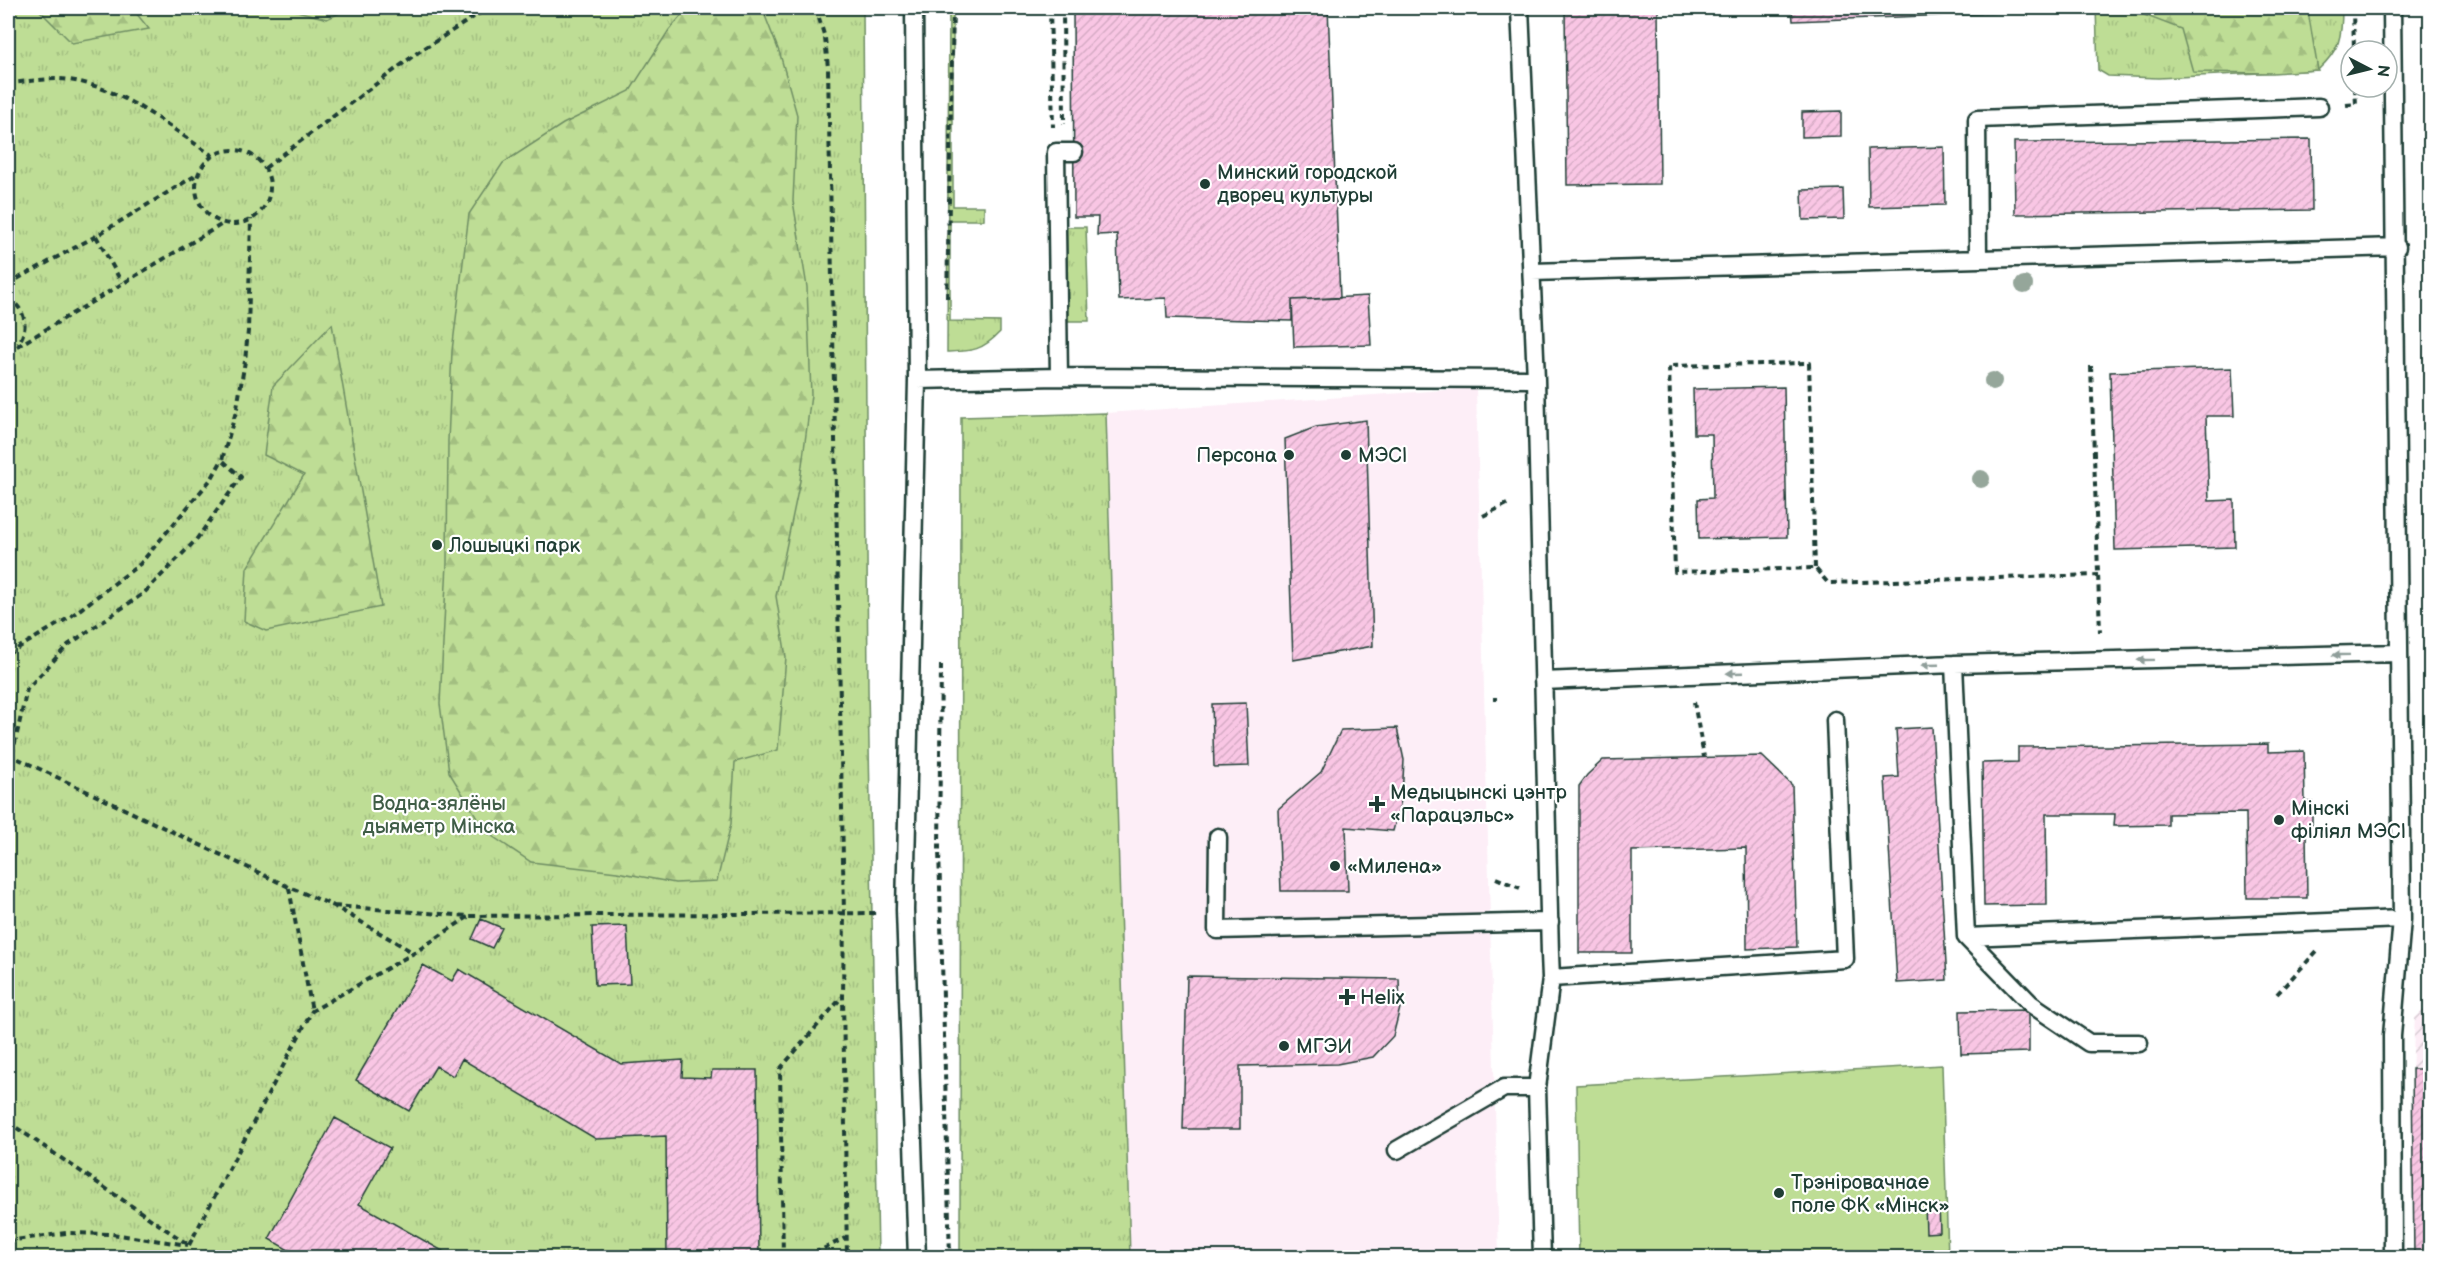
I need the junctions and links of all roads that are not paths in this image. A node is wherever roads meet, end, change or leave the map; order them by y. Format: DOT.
graph roads {
  1 [pos="914,8"];
  2 [pos="1520,8"];
  3 [pos="2392,8"];
  4 [pos="2319,107"];
  5 [pos="1074,152"];
  6 [pos="2397,247"];
  7 [pos="1978,259"];
  8 [pos="1532,272"];
  9 [pos="1059,377"];
  10 [pos="1536,379"];
  11 [pos="917,380"];
  12 [pos="2399,653"];
  13 [pos="1954,664"];
  14 [pos="1544,681"];
  15 [pos="1835,720"];
  16 [pos="1218,837"];
  17 [pos="2402,919"];
  18 [pos="1550,922"];
  19 [pos="1966,937"];
  20 [pos="1551,978"];
  21 [pos="2139,1043"];
  22 [pos="1537,1088"];
  23 [pos="1397,1150"];
  24 [pos="917,1257"];
  25 [pos="1542,1257"];
  26 [pos="2393,1257"];
  1 -- 11 [label="lane"];
  2 -- 8 [label="lane"];
  3 -- 6 [label="lane"];
  4 -- 7 [label="lane"];
  5 -- 9 [label="lane"];
  6 -- 7 [label="lane"];
  6 -- 12 [label="lane"];
  7 -- 8 [label="lane"];
  8 -- 10 [label="lane"];
  9 -- 10 [label="lane"];
  9 -- 11 [label="lane"];
  10 -- 14 [label="lane"];
  11 -- 24 [label="lane"];
  12 -- 13 [label="lane, one-way"];
  12 -- 17 [label="lane"];
  13 -- 14 [label="lane, one-way"];
  13 -- 19 [label="lane"];
  14 -- 18 [label="lane"];
  15 -- 20 [label="lane"];
  16 -- 18 [label="lane"];
  17 -- 19 [label="lane"];
  17 -- 26 [label="lane"];
  18 -- 20 [label="lane"];
  19 -- 21 [label="lane"];
  20 -- 22 [label="lane"];
  22 -- 23 [label="lane"];
  22 -- 25 [label="lane"];
}
